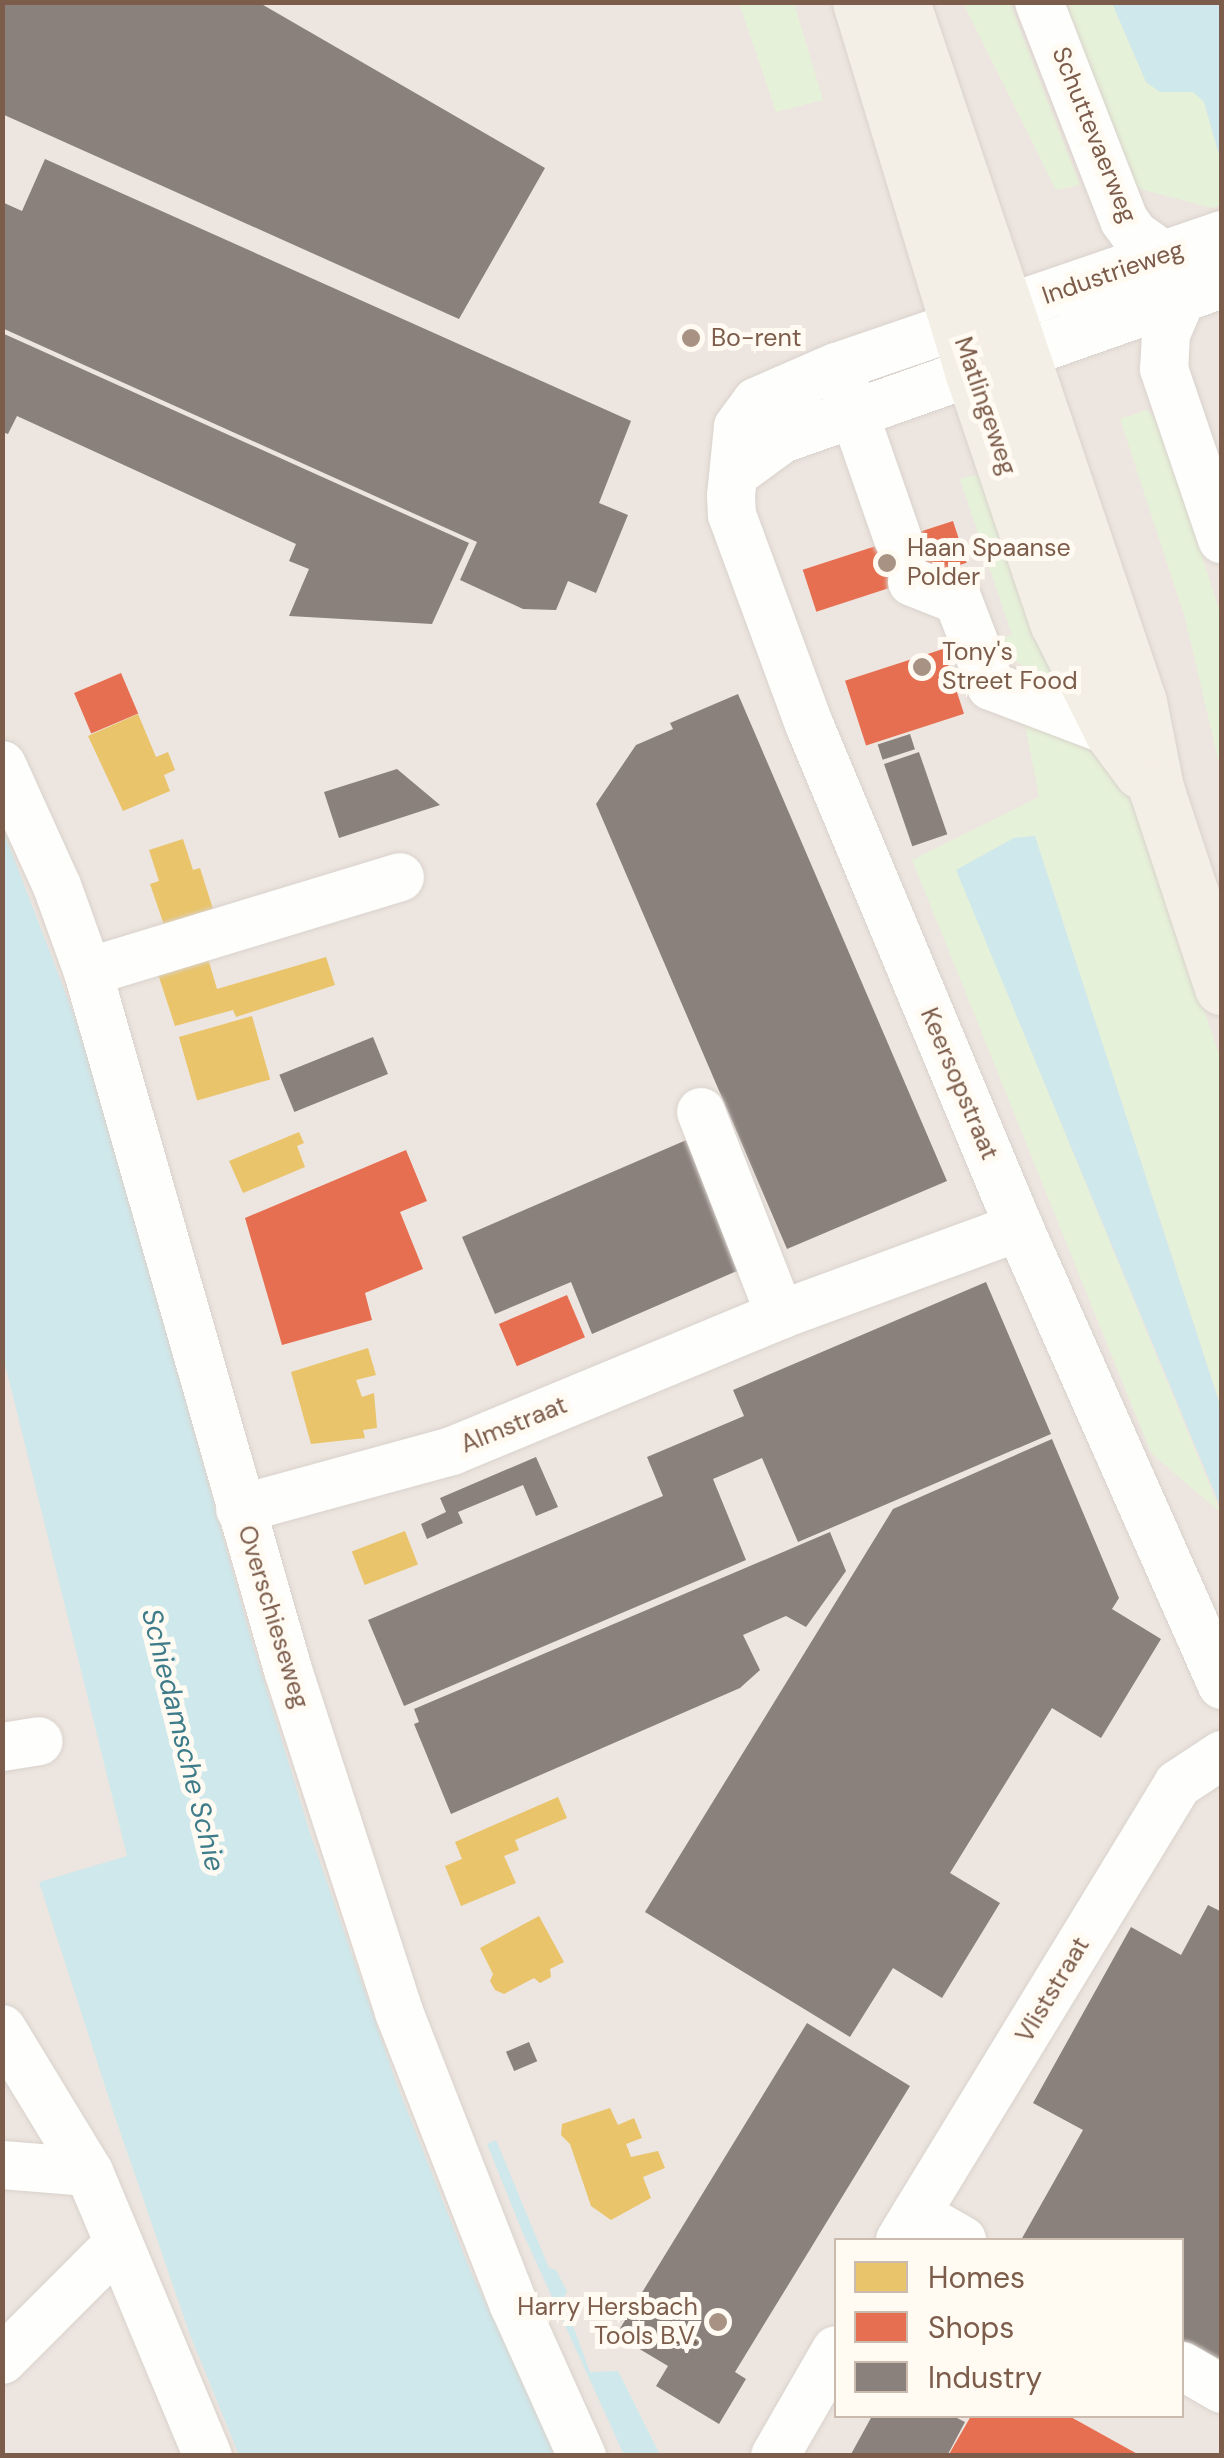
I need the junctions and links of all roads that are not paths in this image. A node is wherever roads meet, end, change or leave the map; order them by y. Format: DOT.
graph roads {
  1 [pos="860,2"];
  2 [pos="902,2"];
  3 [pos="1039,2"];
  4 [pos="1222,236"];
  5 [pos="1189,279"];
  6 [pos="1104,325"];
  7 [pos="989,342"];
  8 [pos="836,367"];
  9 [pos="1164,369"];
  10 [pos="856,410"];
  11 [pos="737,472"];
  12 [pos="1222,539"];
  13 [pos="1112,732"];
  14 [pos="2,766"];
  15 [pos="1156,788"];
  16 [pos="400,877"];
  17 [pos="88,972"];
  18 [pos="1222,987"];
  19 [pos="701,1112"];
  20 [pos="1019,1227"];
  21 [pos="780,1315"];
  22 [pos="240,1509"];
  23 [pos="1222,1685"];
  24 [pos="1222,1756"];
  25 [pos="2,2029"];
  26 [pos="2,2165"];
  27 [pos="89,2172"];
  28 [pos="908,2227"];
  29 [pos="954,2238"];
  30 [pos="119,2243"];
  31 [pos="834,2353"];
  32 [pos="2,2360"];
  33 [pos="1184,2367"];
  34 [pos="1222,2389"];
  35 [pos="208,2456"];
  36 [pos="582,2456"];
  37 [pos="774,2456"];
  1 -- 7 [label="main road, Matlingeweg"];
  2 -- 7 [label="main road, Matlingeweg"];
  3 -- 5 [label="street, Schuttevaerweg"];
  4 -- 5 [label="street, Industrieweg"];
  5 -- 6 [label="street, Industrieweg"];
  5 -- 7 [label="street, Industrieweg"];
  5 -- 9 [label="street"];
  6 -- 7 [label="street, Industrieweg"];
  6 -- 9 [label="street"];
  7 -- 8 [label="street, Keersopstraat"];
  7 -- 10 [label="street"];
  7 -- 13 [label="main road, Matlingeweg"];
  7 -- 15 [label="main road, Matlingeweg"];
  8 -- 10 [label="street"];
  8 -- 11 [label="street, Keersopstraat"];
  9 -- 12 [label="street"];
  10 -- 11 [label="street"];
  10 -- 13 [label="street"];
  11 -- 20 [label="street, Keersopstraat"];
  13 -- 15 [label="main road, Matlingeweg"];
  14 -- 17 [label="street, Overschieseweg"];
  15 -- 18 [label="main road, Matlingeweg"];
  16 -- 17 [label="street"];
  17 -- 22 [label="street, Overschieseweg"];
  19 -- 21 [label="street"];
  20 -- 21 [label="street, Almstraat"];
  20 -- 23 [label="street, Keersopstraat"];
  21 -- 22 [label="street, Almstraat"];
  22 -- 36 [label="street, Overschieseweg"];
  24 -- 28 [label="street, Vliststraat"];
  25 -- 27 [label="street"];
  26 -- 27 [label="street"];
  27 -- 30 [label="street"];
  28 -- 29 [label="street"];
  30 -- 32 [label="street"];
  30 -- 35 [label="street"];
  31 -- 37 [label="street"];
  33 -- 34 [label="street"];
}
